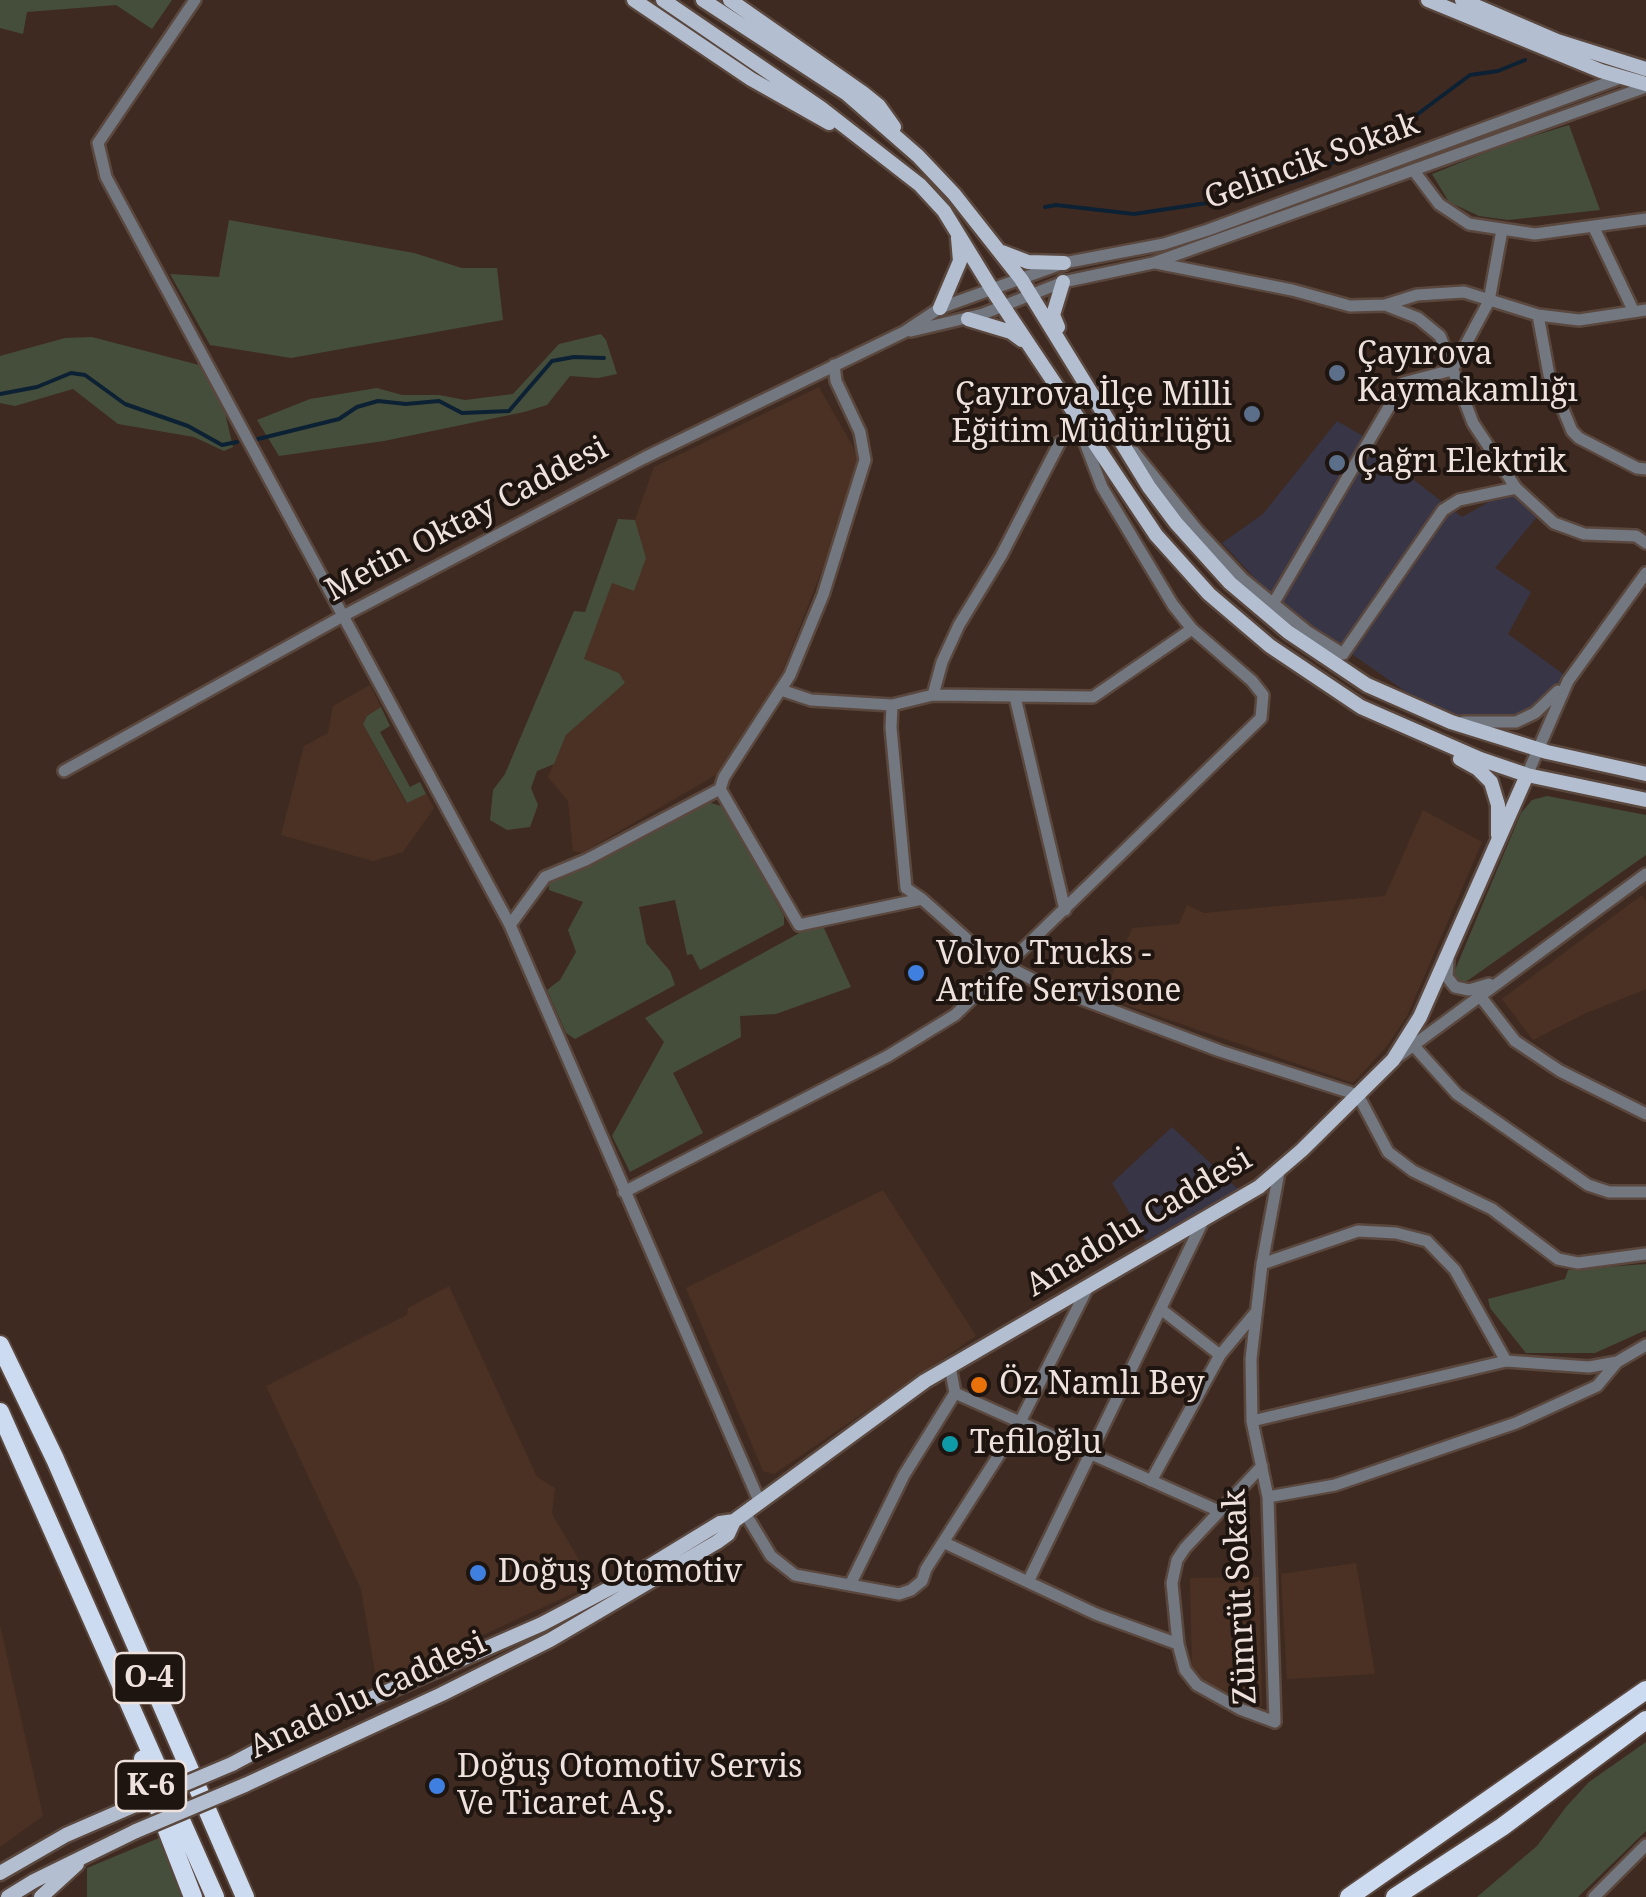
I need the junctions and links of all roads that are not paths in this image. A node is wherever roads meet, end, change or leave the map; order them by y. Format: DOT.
graph roads {
  1 [pos="195,0"];
  2 [pos="634,0"];
  3 [pos="664,0"];
  4 [pos="703,0"];
  5 [pos="730,0"];
  6 [pos="1428,0"];
  7 [pos="1462,0"];
  8 [pos="1646,69"];
  9 [pos="1624,77"];
  10 [pos="1646,86"];
  11 [pos="905,144"];
  12 [pos="890,160"];
  13 [pos="1414,172"];
  14 [pos="1646,220"];
  15 [pos="1594,228"];
  16 [pos="1502,230"];
  17 [pos="957,232"];
  18 [pos="997,250"];
  19 [pos="1107,255"];
  20 [pos="1153,263"];
  21 [pos="1064,264"];
  22 [pos="1022,279"];
  23 [pos="1063,282"];
  24 [pos="993,291"];
  25 [pos="1030,294"];
  26 [pos="1489,301"];
  27 [pos="1005,305"];
  28 [pos="1385,305"];
  29 [pos="940,308"];
  30 [pos="1640,310"];
  31 [pos="1538,315"];
  32 [pos="968,319"];
  33 [pos="904,332"];
  34 [pos="1030,346"];
  35 [pos="1066,351"];
  36 [pos="834,365"];
  37 [pos="1452,370"];
  38 [pos="1073,409"];
  39 [pos="1105,414"];
  40 [pos="1060,442"];
  41 [pos="1646,469"];
  42 [pos="1516,488"];
  43 [pos="1646,543"];
  44 [pos="1646,573"];
  45 [pos="1646,581"];
  46 [pos="1631,592"];
  47 [pos="1273,604"];
  48 [pos="343,616"];
  49 [pos="1192,629"];
  50 [pos="1568,680"];
  51 [pos="780,690"];
  52 [pos="933,695"];
  53 [pos="1015,698"];
  54 [pos="892,705"];
  55 [pos="1384,719"];
  56 [pos="1450,722"];
  57 [pos="1538,749"];
  58 [pos="64,771"];
  59 [pos="1646,774"];
  60 [pos="1527,775"];
  61 [pos="720,788"];
  62 [pos="1646,800"];
  63 [pos="1498,840"];
  64 [pos="1646,874"];
  65 [pos="922,899"];
  66 [pos="1066,910"];
  67 [pos="510,924"];
  68 [pos="1450,951"];
  69 [pos="1007,966"];
  70 [pos="1507,976"];
  71 [pos="1480,996"];
  72 [pos="1414,1045"];
  73 [pos="1393,1060"];
  74 [pos="1358,1095"];
  75 [pos="1646,1114"];
  76 [pos="1279,1172"];
  77 [pos="624,1192"];
  78 [pos="1646,1192"];
  79 [pos="1204,1219"];
  80 [pos="1646,1254"];
  81 [pos="1262,1264"];
  82 [pos="1089,1285"];
  83 [pos="1162,1310"];
  84 [pos="1256,1312"];
  85 [pos="0,1345"];
  86 [pos="1646,1346"];
  87 [pos="1220,1355"];
  88 [pos="1506,1361"];
  89 [pos="1618,1362"];
  90 [pos="950,1366"];
  91 [pos="955,1393"];
  92 [pos="0,1412"];
  93 [pos="1252,1421"];
  94 [pos="1020,1422"];
  95 [pos="1089,1453"];
  96 [pos="1262,1466"];
  97 [pos="1152,1481"];
  98 [pos="1268,1497"];
  99 [pos="760,1502"];
  100 [pos="1219,1511"];
  101 [pos="740,1516"];
  102 [pos="945,1543"];
  103 [pos="1028,1582"];
  104 [pos="850,1585"];
  105 [pos="1178,1644"];
  106 [pos="117,1672"];
  107 [pos="1646,1690"];
  108 [pos="1646,1720"];
  109 [pos="1646,1845"];
  110 [pos="90,1852"];
  111 [pos="0,1873"];
  112 [pos="8,1897"];
  113 [pos="41,1897"];
  114 [pos="194,1897"];
  115 [pos="215,1897"];
  116 [pos="245,1897"];
  117 [pos="1349,1897"];
  118 [pos="1396,1897"];
  119 [pos="1594,1897"];
  1 -- 48 [label="street"];
  2 -- 12 [label="main road"];
  3 -- 12 [label="main road"];
  4 -- 11 [label="main road"];
  5 -- 11 [label="main road"];
  6 -- 9 [label="main road"];
  7 -- 8 [label="main road"];
  8 -- 9 [label="street, Gelincik Sokak"];
  9 -- 10 [label="main road"];
  9 -- 19 [label="street, Gelincik Sokak"];
  10 -- 13 [label="street, Gelincik Sokak"];
  11 -- 18 [label="main road"];
  12 -- 17 [label="main road"];
  13 -- 16 [label="street"];
  13 -- 20 [label="street, Gelincik Sokak"];
  14 -- 15 [label="street"];
  15 -- 16 [label="street"];
  15 -- 30 [label="street"];
  16 -- 26 [label="street"];
  17 -- 24 [label="main road"];
  17 -- 29 [label="main road"];
  18 -- 21 [label="main road"];
  18 -- 22 [label="main road"];
  19 -- 20 [label="street"];
  19 -- 21 [label="street, Gelincik Sokak"];
  20 -- 23 [label="street, Gelincik Sokak"];
  20 -- 28 [label="street"];
  21 -- 22 [label="street, Gelincik Sokak"];
  22 -- 24 [label="street, Gelincik Sokak"];
  22 -- 25 [label="main road"];
  23 -- 25 [label="street, Gelincik Sokak"];
  23 -- 35 [label="main road"];
  24 -- 27 [label="main road"];
  24 -- 29 [label="street, Metin Oktay Caddesi"];
  25 -- 27 [label="street, Gelincik Sokak"];
  25 -- 35 [label="main road"];
  26 -- 28 [label="street"];
  26 -- 31 [label="street"];
  26 -- 37 [label="street"];
  27 -- 32 [label="street, Metin Oktay Caddesi"];
  27 -- 34 [label="main road"];
  28 -- 37 [label="street"];
  29 -- 33 [label="street, Metin Oktay Caddesi"];
  30 -- 31 [label="street"];
  31 -- 41 [label="street"];
  32 -- 33 [label="street, Metin Oktay Caddesi"];
  32 -- 34 [label="main road"];
  33 -- 36 [label="street, Metin Oktay Caddesi"];
  34 -- 38 [label="main road"];
  35 -- 39 [label="main road"];
  36 -- 48 [label="street, Metin Oktay Caddesi"];
  36 -- 51 [label="street"];
  37 -- 42 [label="street"];
  37 -- 47 [label="street"];
  38 -- 49 [label="street"];
  38 -- 55 [label="main road"];
  39 -- 47 [label="street"];
  39 -- 56 [label="main road"];
  40 -- 52 [label="street"];
  42 -- 43 [label="street"];
  42 -- 47 [label="street"];
  44 -- 46 [label="street"];
  45 -- 46 [label="street"];
  46 -- 50 [label="street"];
  48 -- 58 [label="street, Metin Oktay Caddesi"];
  48 -- 67 [label="street"];
  49 -- 53 [label="street"];
  49 -- 66 [label="street"];
  50 -- 56 [label="street"];
  50 -- 57 [label="street"];
  51 -- 54 [label="street"];
  51 -- 61 [label="street"];
  52 -- 53 [label="street"];
  52 -- 54 [label="street"];
  53 -- 66 [label="street"];
  54 -- 65 [label="street"];
  55 -- 60 [label="main road"];
  55 -- 63 [label="main road"];
  56 -- 57 [label="main road"];
  57 -- 59 [label="main road"];
  57 -- 60 [label="street"];
  60 -- 62 [label="main road"];
  60 -- 63 [label="main road, Anadolu Caddesi"];
  61 -- 65 [label="street"];
  61 -- 67 [label="street"];
  63 -- 68 [label="main road, Anadolu Caddesi"];
  64 -- 70 [label="street"];
  65 -- 69 [label="street"];
  66 -- 69 [label="street"];
  67 -- 77 [label="street"];
  68 -- 70 [label="street"];
  68 -- 73 [label="main road, Anadolu Caddesi"];
  69 -- 74 [label="street"];
  69 -- 77 [label="street"];
  70 -- 71 [label="street"];
  71 -- 72 [label="street"];
  71 -- 75 [label="street"];
  72 -- 73 [label="street"];
  72 -- 78 [label="street"];
  73 -- 74 [label="main road, Anadolu Caddesi"];
  74 -- 76 [label="main road, Anadolu Caddesi"];
  74 -- 80 [label="street"];
  76 -- 79 [label="main road, Anadolu Caddesi"];
  76 -- 81 [label="street, Zümrüt Sokak"];
  77 -- 99 [label="street"];
  79 -- 82 [label="main road, Anadolu Caddesi"];
  79 -- 83 [label="street"];
  81 -- 84 [label="street, Zümrüt Sokak"];
  81 -- 88 [label="street"];
  82 -- 90 [label="main road, Anadolu Caddesi"];
  82 -- 94 [label="street"];
  83 -- 87 [label="street"];
  83 -- 95 [label="street"];
  84 -- 87 [label="street"];
  84 -- 93 [label="street, Zümrüt Sokak"];
  85 -- 116 [label="highway, O-4"];
  86 -- 89 [label="street"];
  87 -- 97 [label="street"];
  88 -- 89 [label="street"];
  88 -- 93 [label="street"];
  89 -- 98 [label="street"];
  90 -- 91 [label="street"];
  90 -- 99 [label="main road, Anadolu Caddesi"];
  91 -- 94 [label="street"];
  91 -- 104 [label="street"];
  92 -- 106 [label="highway, O-4"];
  93 -- 96 [label="street, Zümrüt Sokak"];
  94 -- 95 [label="street"];
  94 -- 102 [label="street"];
  95 -- 97 [label="street"];
  95 -- 103 [label="street"];
  96 -- 98 [label="street, Zümrüt Sokak"];
  96 -- 100 [label="street"];
  97 -- 100 [label="street"];
  98 -- 105 [label="street, Zümrüt Sokak"];
  99 -- 101 [label="main road, Anadolu Caddesi"];
  100 -- 105 [label="street"];
  101 -- 104 [label="street"];
  101 -- 110 [label="main road, Anadolu Caddesi, bridge"];
  101 -- 111 [label="main road, Anadolu Caddesi, bridge"];
  102 -- 103 [label="street"];
  102 -- 104 [label="street"];
  103 -- 105 [label="street"];
  106 -- 114 [label="highway, K-6"];
  106 -- 115 [label="highway, O-4"];
  107 -- 117 [label="highway"];
  108 -- 118 [label="highway"];
  109 -- 119 [label="street"];
  110 -- 112 [label="main road, Anadolu Caddesi"];
  110 -- 113 [label="main road"];
}
